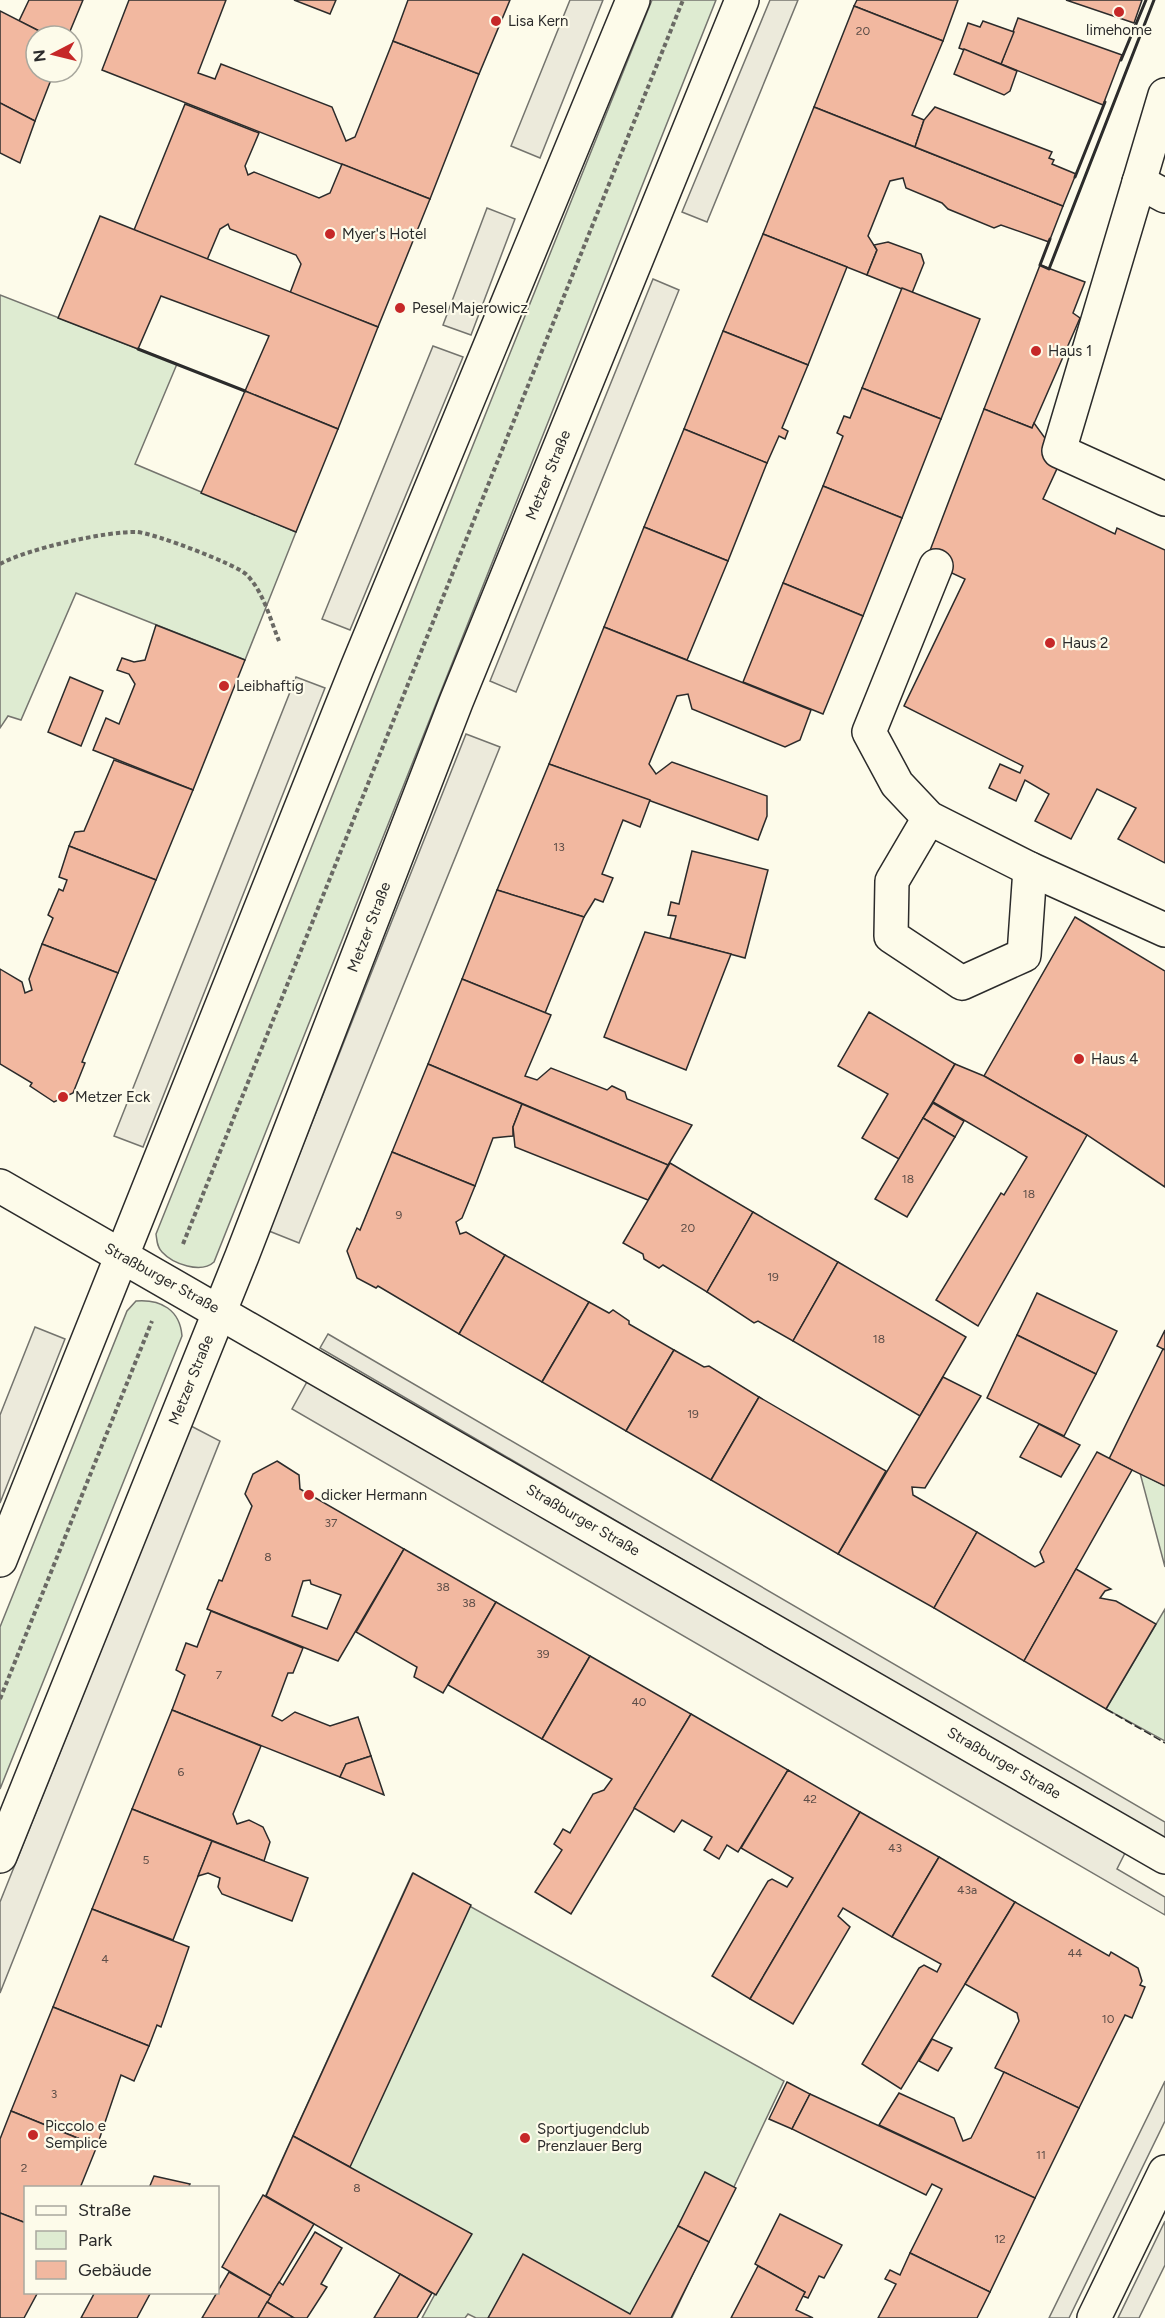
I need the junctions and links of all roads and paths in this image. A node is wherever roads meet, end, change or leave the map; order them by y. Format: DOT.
graph roads {
  1 [pos="633,0"];
  2 [pos="683,0"];
  3 [pos="742,0"];
  4 [pos="1165,96"];
  5 [pos="1152,189"];
  6 [pos="1165,499"];
  7 [pos="0,564"];
  8 [pos="936,566"];
  9 [pos="279,641"];
  10 [pos="929,818"];
  11 [pos="1030,869"];
  12 [pos="1165,930"];
  13 [pos="0,1186"];
  14 [pos="122,1256"];
  15 [pos="168,1281"];
  16 [pos="219,1310"];
  17 [pos="0,1560"];
  18 [pos="0,1698"];
  19 [pos="0,1856"];
  20 [pos="1165,1857"];
  21 [pos="1165,2172"];
  22 [pos="1094,2318"];
  1 -- 14 [label="street"];
  2 -- 15 [label="path"];
  3 -- 16 [label="street, Metzer Straße"];
  4 -- 5 [label="street"];
  5 -- 6 [label="street"];
  7 -- 9 [label="path"];
  8 -- 10 [label="street"];
  10 -- 11 [label="street"];
  10 -- 11 [label="street"];
  11 -- 12 [label="street"];
  13 -- 14 [label="street, Straßburger Straße"];
  14 -- 15 [label="street, Straßburger Straße"];
  14 -- 17 [label="street"];
  15 -- 16 [label="street, Straßburger Straße"];
  15 -- 18 [label="path"];
  16 -- 19 [label="street, Metzer Straße"];
  16 -- 20 [label="street, Straßburger Straße"];
  21 -- 22 [label="street"];
}
